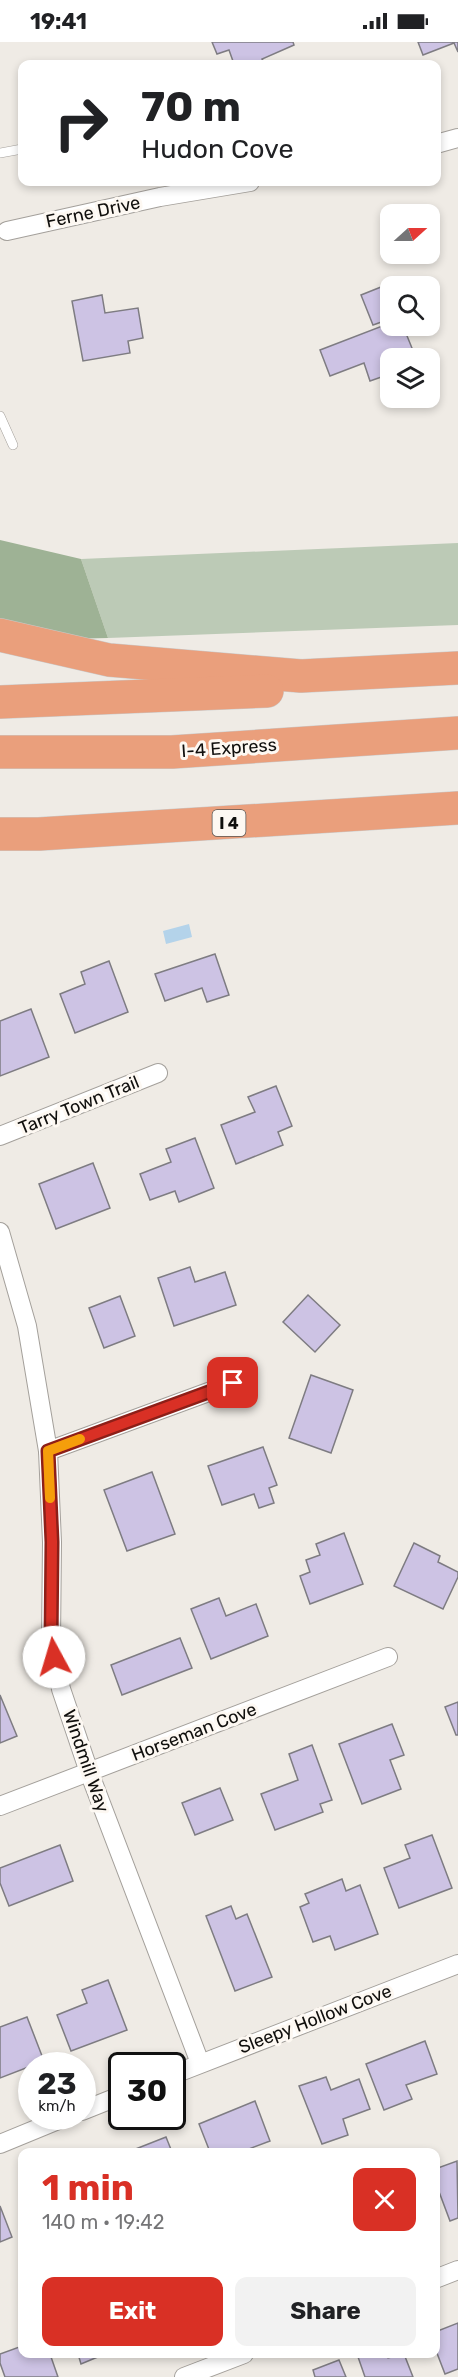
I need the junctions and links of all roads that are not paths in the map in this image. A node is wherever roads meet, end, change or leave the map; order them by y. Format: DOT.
graph roads {
  1 [pos="458,138"];
  2 [pos="441,143"];
  3 [pos="18,150"];
  4 [pos="0,153"];
  5 [pos="226,186"];
  6 [pos="7,231"];
  7 [pos="0,416"];
  8 [pos="13,445"];
  9 [pos="0,635"];
  10 [pos="458,668"];
  11 [pos="458,682"];
  12 [pos="0,702"];
  13 [pos="458,733"];
  14 [pos="0,752"];
  15 [pos="458,808"];
  16 [pos="0,834"];
  17 [pos="158,1073"];
  18 [pos="0,1136"];
  19 [pos="0,1232"];
  20 [pos="233,1383"];
  21 [pos="48,1451"];
  22 [pos="388,1657"];
  23 [pos="89,1772"];
  24 [pos="0,1806"];
  25 [pos="458,1964"];
  26 [pos="200,2063"];
  27 [pos="186,2069"];
  28 [pos="34,2130"];
  29 [pos="0,2144"];
  30 [pos="458,2270"];
  31 [pos="440,2277"];
  32 [pos="234,2358"];
  33 [pos="184,2377"];
  1 -- 2 [label="street"];
  3 -- 4 [label="lane"];
  5 -- 6 [label="street, Ferne Drive"];
  7 -- 8 [label="lane"];
  9 -- 10 [label="highway"];
  11 -- 12 [label="highway"];
  13 -- 14 [label="highway, I-4 Express"];
  15 -- 16 [label="highway, I 4"];
  17 -- 18 [label="street, Tarry Town Trail"];
  19 -- 21 [label="street, Windmill Way"];
  20 -- 21 [label="street"];
  21 -- 23 [label="street, Windmill Way"];
  22 -- 23 [label="street, Horseman Cove"];
  23 -- 24 [label="street, Horseman Cove"];
  23 -- 26 [label="street, Windmill Way"];
  25 -- 26 [label="street, Sleepy Hollow Cove"];
  26 -- 27 [label="street, Sleepy Hollow Cove"];
  28 -- 29 [label="street"];
  30 -- 31 [label="street"];
  32 -- 33 [label="street"];
}
